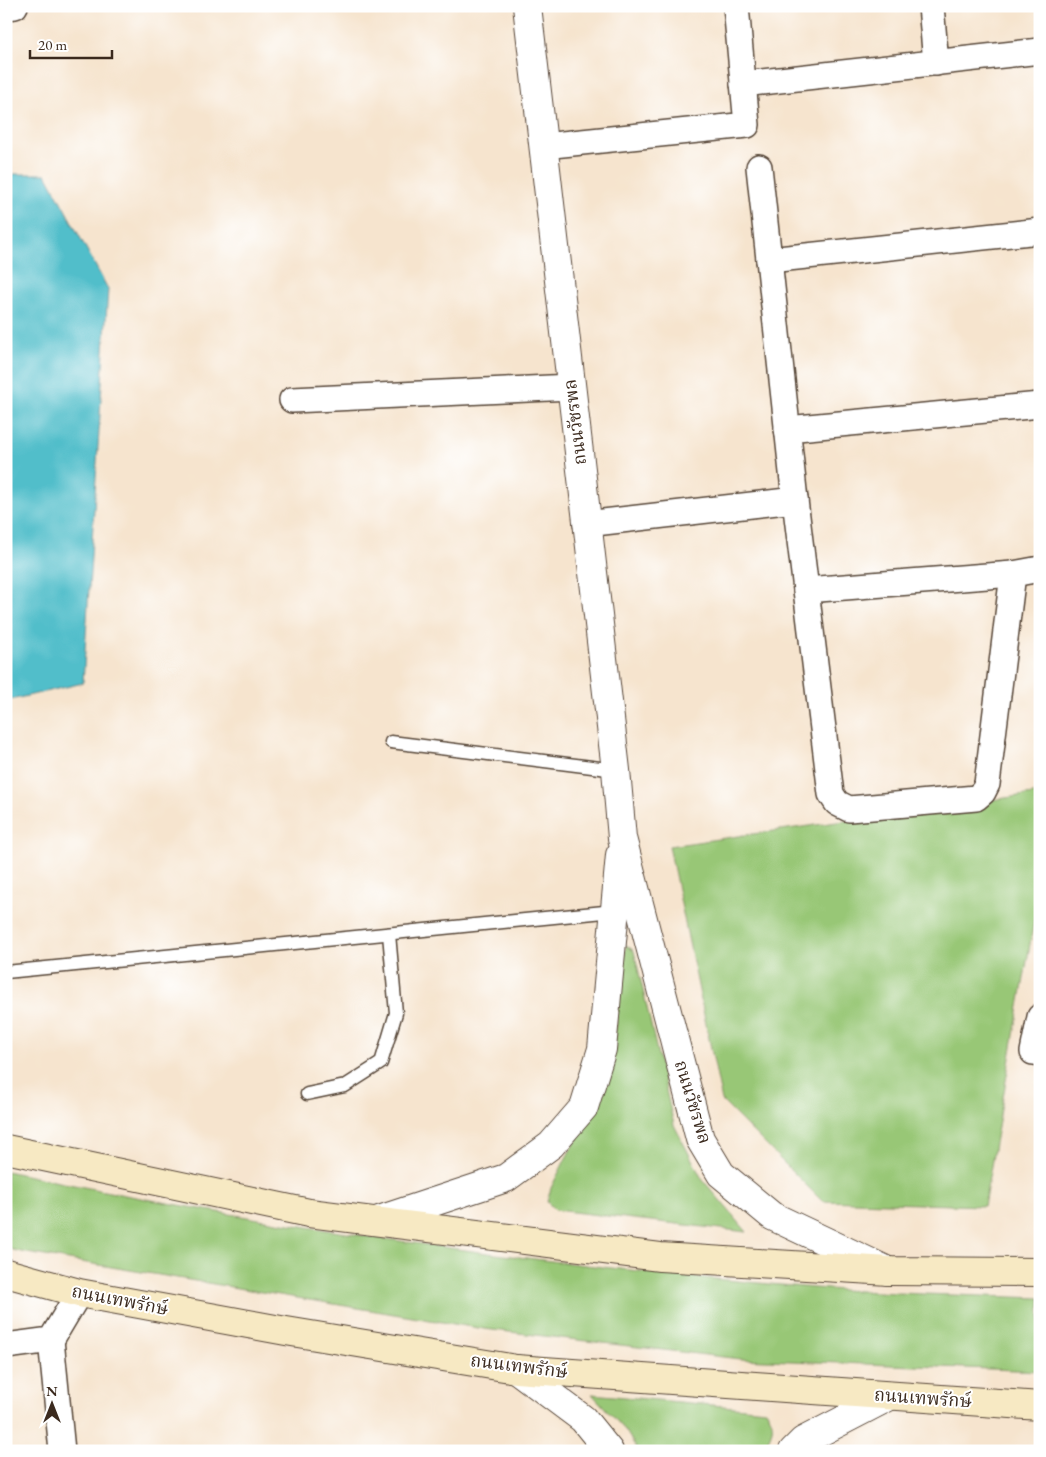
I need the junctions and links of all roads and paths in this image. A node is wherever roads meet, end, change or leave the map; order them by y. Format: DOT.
graph roads {
  1 [pos="15,6"];
  2 [pos="527,6"];
  3 [pos="736,6"];
  4 [pos="931,6"];
  5 [pos="6,7"];
  6 [pos="1040,51"];
  7 [pos="936,63"];
  8 [pos="743,84"];
  9 [pos="543,146"];
  10 [pos="759,167"];
  11 [pos="1040,231"];
  12 [pos="769,260"];
  13 [pos="571,387"];
  14 [pos="292,400"];
  15 [pos="1040,405"];
  16 [pos="787,428"];
  17 [pos="795,500"];
  18 [pos="586,524"];
  19 [pos="1040,569"];
  20 [pos="1013,574"];
  21 [pos="806,590"];
  22 [pos="391,742"];
  23 [pos="616,770"];
  24 [pos="622,838"];
  25 [pos="614,911"];
  26 [pos="389,934"];
  27 [pos="6,972"];
  28 [pos="1040,1017"];
  29 [pos="1040,1053"];
  30 [pos="307,1094"];
  31 [pos="6,1149"];
  32 [pos="379,1220"];
  33 [pos="889,1271"];
  34 [pos="1040,1272"];
  35 [pos="6,1273"];
  36 [pos="79,1293"];
  37 [pos="51,1340"];
  38 [pos="6,1346"];
  39 [pos="516,1369"];
  40 [pos="888,1396"];
  41 [pos="1040,1406"];
  42 [pos="62,1451"];
  43 [pos="609,1451"];
  44 [pos="793,1451"];
  1 -- 5 [label="street"];
  2 -- 9 [label="street, ถนนวัชรพล"];
  3 -- 8 [label="street"];
  4 -- 7 [label="street"];
  6 -- 7 [label="street"];
  7 -- 8 [label="street"];
  8 -- 9 [label="street"];
  9 -- 13 [label="street, ถนนวัชรพล"];
  10 -- 12 [label="street"];
  11 -- 12 [label="street"];
  12 -- 16 [label="street"];
  13 -- 14 [label="street"];
  13 -- 18 [label="street, ถนนวัชรพล"];
  15 -- 16 [label="street"];
  16 -- 17 [label="street"];
  17 -- 18 [label="street"];
  17 -- 21 [label="street"];
  18 -- 23 [label="street, ถนนวัชรพล"];
  19 -- 20 [label="street"];
  20 -- 21 [label="street"];
  20 -- 21 [label="street"];
  22 -- 23 [label="lane"];
  23 -- 24 [label="street, ถนนวัชรพล"];
  24 -- 25 [label="street, ถนนวัชรพล"];
  24 -- 33 [label="street, ถนนวัชรพล"];
  25 -- 26 [label="lane"];
  25 -- 32 [label="street, ถนนวัชรพล"];
  26 -- 27 [label="lane"];
  26 -- 30 [label="lane"];
  28 -- 29 [label="street"];
  31 -- 32 [label="main road"];
  32 -- 33 [label="main road"];
  33 -- 34 [label="main road"];
  35 -- 36 [label="main road, ถนนเทพรักษ์"];
  36 -- 37 [label="street"];
  36 -- 39 [label="main road, ถนนเทพรักษ์"];
  37 -- 38 [label="street"];
  37 -- 42 [label="street"];
  39 -- 40 [label="main road, ถนนเทพรักษ์"];
  39 -- 43 [label="street"];
  40 -- 41 [label="main road, ถนนเทพรักษ์"];
  40 -- 44 [label="street"];
}
